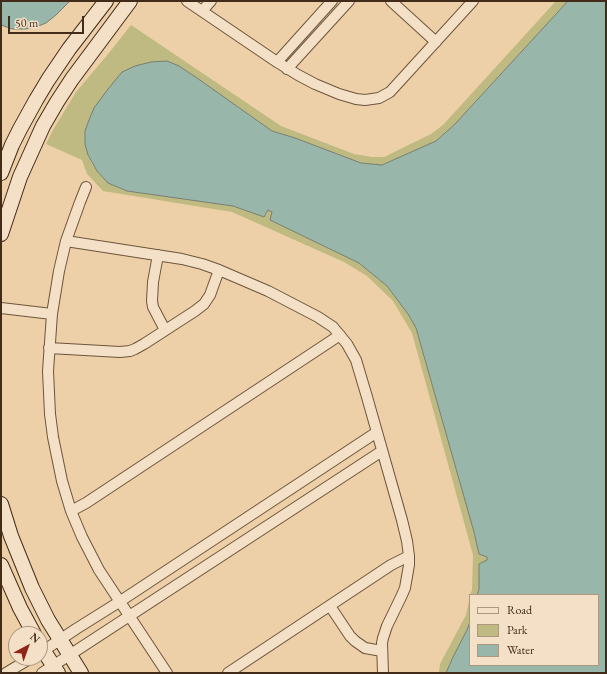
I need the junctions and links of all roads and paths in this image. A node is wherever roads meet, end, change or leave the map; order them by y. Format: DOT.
graph roads {
  1 [pos="106,1"];
  2 [pos="130,1"];
  3 [pos="187,1"];
  4 [pos="211,1"];
  5 [pos="332,1"];
  6 [pos="348,1"];
  7 [pos="391,1"];
  8 [pos="474,1"];
  9 [pos="202,12"];
  10 [pos="436,42"];
  11 [pos="277,62"];
  12 [pos="287,69"];
  13 [pos="2,168"];
  14 [pos="86,187"];
  15 [pos="1,234"];
  16 [pos="66,241"];
  17 [pos="158,255"];
  18 [pos="219,270"];
  19 [pos="1,308"];
  20 [pos="52,314"];
  21 [pos="165,330"];
  22 [pos="340,335"];
  23 [pos="49,348"];
  24 [pos="377,432"];
  25 [pos="382,451"];
  26 [pos="1,504"];
  27 [pos="72,511"];
  28 [pos="409,556"];
  29 [pos="1,565"];
  30 [pos="120,602"];
  31 [pos="330,606"];
  32 [pos="129,617"];
  33 [pos="30,626"];
  34 [pos="60,640"];
  35 [pos="48,646"];
  36 [pos="382,651"];
  37 [pos="70,655"];
  38 [pos="18,666"];
  39 [pos="51,670"];
  40 [pos="6,673"];
  41 [pos="81,673"];
  42 [pos="167,673"];
  43 [pos="228,673"];
  44 [pos="383,673"];
  1 -- 13 [label="street"];
  2 -- 15 [label="street"];
  3 -- 9 [label="street"];
  4 -- 9 [label="street"];
  5 -- 11 [label="street"];
  6 -- 12 [label="street"];
  7 -- 10 [label="street"];
  8 -- 10 [label="street"];
  9 -- 11 [label="street"];
  10 -- 12 [label="street"];
  11 -- 12 [label="street"];
  14 -- 16 [label="street"];
  16 -- 17 [label="street"];
  16 -- 20 [label="street"];
  17 -- 18 [label="street"];
  17 -- 21 [label="street"];
  18 -- 21 [label="street"];
  18 -- 22 [label="street"];
  19 -- 20 [label="street"];
  20 -- 23 [label="street"];
  21 -- 23 [label="street"];
  22 -- 24 [label="street"];
  22 -- 27 [label="street"];
  23 -- 27 [label="street"];
  24 -- 25 [label="street"];
  24 -- 30 [label="street"];
  25 -- 28 [label="street"];
  25 -- 32 [label="street"];
  26 -- 34 [label="street"];
  27 -- 30 [label="street"];
  28 -- 31 [label="street"];
  28 -- 36 [label="street"];
  29 -- 33 [label="street"];
  30 -- 32 [label="street"];
  30 -- 34 [label="street"];
  31 -- 36 [label="street"];
  31 -- 43 [label="street"];
  32 -- 37 [label="street"];
  32 -- 42 [label="street"];
  34 -- 35 [label="street"];
  34 -- 37 [label="street"];
  36 -- 44 [label="street"];
  37 -- 39 [label="street"];
  37 -- 41 [label="street"];
  38 -- 40 [label="street"];
}
